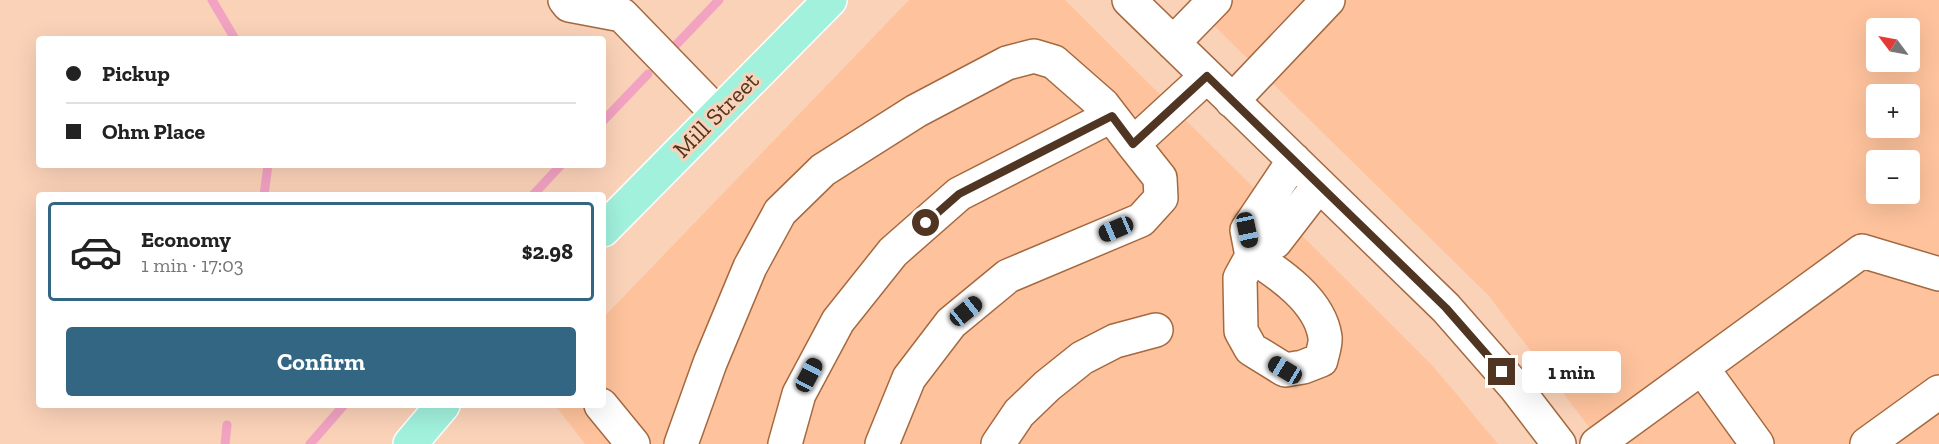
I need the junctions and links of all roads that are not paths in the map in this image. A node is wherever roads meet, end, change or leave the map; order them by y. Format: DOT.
graph roads {
  1 [pos="565,0"];
  2 [pos="830,0"];
  3 [pos="1129,0"];
  4 [pos="1215,0"];
  5 [pos="1328,0"];
  6 [pos="628,7"];
  7 [pos="1173,43"];
  8 [pos="1207,76"];
  9 [pos="1233,101"];
  10 [pos="717,113"];
  11 [pos="1112,116"];
  12 [pos="1133,144"];
  13 [pos="1294,160"];
  14 [pos="1319,185"];
  15 [pos="606,227"];
  16 [pos="1939,274"];
  17 [pos="1156,330"];
  18 [pos="1702,368"];
  19 [pos="1939,392"];
  20 [pos="440,408"];
  21 [pos="603,408"];
  22 [pos="410,444"];
  23 [pos="633,444"];
  24 [pos="681,444"];
  25 [pos="785,444"];
  26 [pos="882,444"];
  27 [pos="998,444"];
  28 [pos="1560,444"];
  29 [pos="1597,444"];
  30 [pos="1757,444"];
  31 [pos="1867,444"];
  1 -- 6 [label="street"];
  2 -- 10 [label="main road, Mill Street"];
  3 -- 7 [label="street"];
  4 -- 7 [label="street"];
  5 -- 9 [label="street"];
  6 -- 10 [label="street"];
  7 -- 8 [label="street"];
  8 -- 9 [label="street"];
  8 -- 12 [label="street"];
  9 -- 13 [label="street"];
  10 -- 15 [label="main road, Mill Street"];
  11 -- 12 [label="street"];
  11 -- 24 [label="street"];
  11 -- 25 [label="street"];
  12 -- 26 [label="street"];
  13 -- 14 [label="street"];
  13 -- 14 [label="street"];
  14 -- 28 [label="street"];
  16 -- 18 [label="street"];
  17 -- 27 [label="street"];
  18 -- 29 [label="street"];
  18 -- 30 [label="street"];
  19 -- 31 [label="street"];
  20 -- 22 [label="main road"];
  21 -- 23 [label="street"];
}
